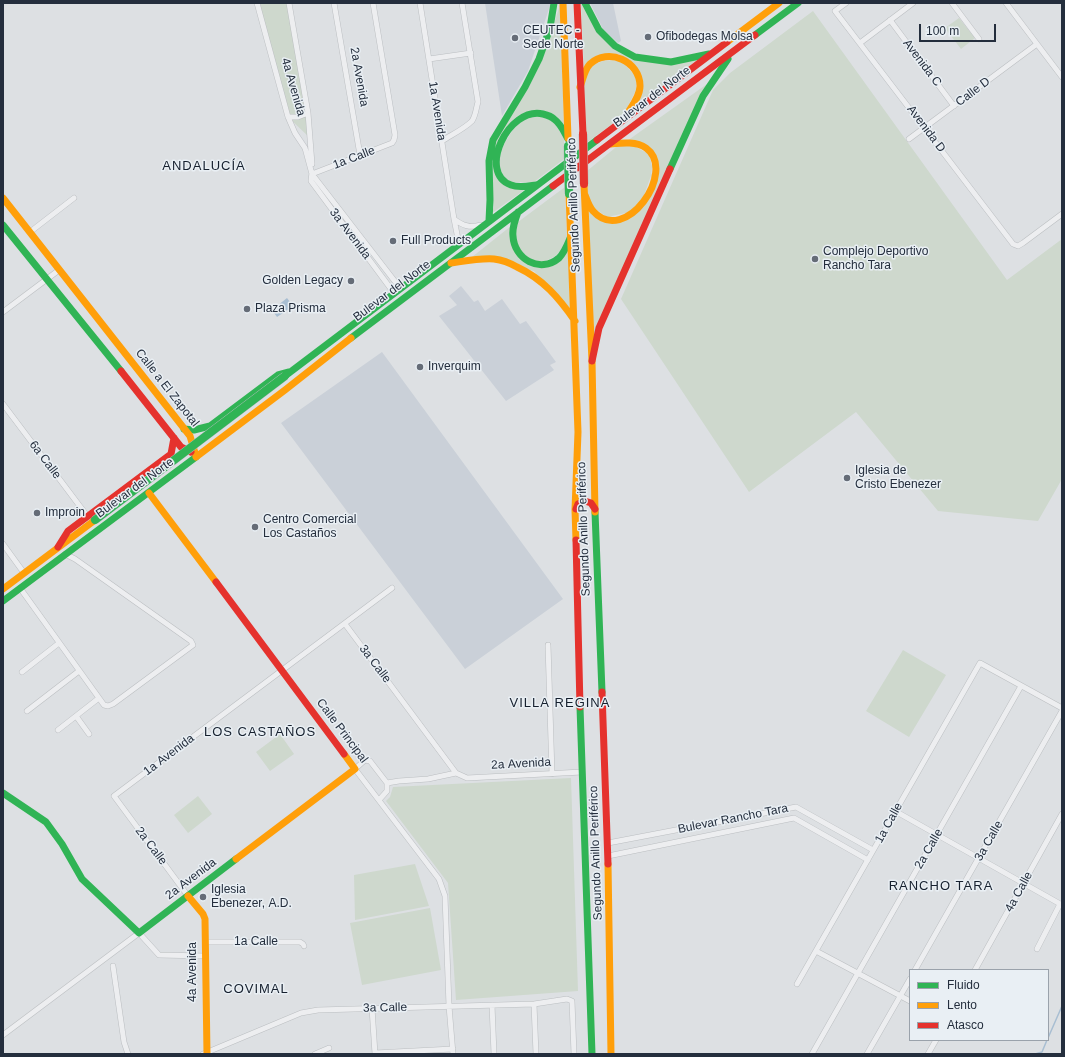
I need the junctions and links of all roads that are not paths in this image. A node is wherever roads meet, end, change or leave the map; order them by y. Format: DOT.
graph roads {
  1 [pos="257,3"];
  2 [pos="289,3"];
  3 [pos="334,3"];
  4 [pos="373,3"];
  5 [pos="420,3"];
  6 [pos="462,3"];
  7 [pos="554,3"];
  8 [pos="563,3"];
  9 [pos="577,3"];
  10 [pos="585,3"];
  11 [pos="779,3"];
  12 [pos="798,3"];
  13 [pos="913,3"];
  14 [pos="952,3"];
  15 [pos="1006,3"];
  16 [pos="842,4"];
  17 [pos="890,20"];
  18 [pos="979,39"];
  19 [pos="860,43"];
  20 [pos="1037,44"];
  21 [pos="735,50"];
  22 [pos="714,52"];
  23 [pos="470,53"];
  24 [pos="429,59"];
  25 [pos="1060,68"];
  26 [pos="1062,77"];
  27 [pos="580,87"];
  28 [pos="954,106"];
  29 [pos="308,113"];
  30 [pos="288,117"];
  31 [pos="623,120"];
  32 [pos="925,127"];
  33 [pos="908,139"];
  34 [pos="442,140"];
  35 [pos="568,142"];
  36 [pos="610,144"];
  37 [pos="360,155"];
  38 [pos="312,174"];
  39 [pos="538,185"];
  40 [pos="585,195"];
  41 [pos="3,198"];
  42 [pos="74,198"];
  43 [pos="518,212"];
  44 [pos="1062,214"];
  45 [pos="454,219"];
  46 [pos="487,223"];
  47 [pos="3,225"];
  48 [pos="30,232"];
  49 [pos="570,236"];
  50 [pos="459,244"];
  51 [pos="450,263"];
  52 [pos="59,270"];
  53 [pos="46,280"];
  54 [pos="397,291"];
  55 [pos="3,312"];
  56 [pos="575,321"];
  57 [pos="592,361"];
  58 [pos="292,371"];
  59 [pos="281,393"];
  60 [pos="3,404"];
  61 [pos="184,429"];
  62 [pos="201,429"];
  63 [pos="174,438"];
  64 [pos="208,444"];
  65 [pos="171,454"];
  66 [pos="195,454"];
  67 [pos="184,462"];
  68 [pos="149,494"];
  69 [pos="595,509"];
  70 [pos="575,510"];
  71 [pos="91,518"];
  72 [pos="91,535"];
  73 [pos="3,544"];
  74 [pos="65,554"];
  75 [pos="24,573"];
  76 [pos="20,588"];
  77 [pos="392,588"];
  78 [pos="3,589"];
  79 [pos="3,601"];
  80 [pos="345,624"];
  81 [pos="59,643"];
  82 [pos="548,645"];
  83 [pos="79,671"];
  84 [pos="22,672"];
  85 [pos="281,672"];
  86 [pos="1021,686"];
  87 [pos="98,698"];
  88 [pos="1062,708"];
  89 [pos="27,711"];
  90 [pos="1062,711"];
  91 [pos="76,716"];
  92 [pos="58,730"];
  93 [pos="89,734"];
  94 [pos="355,769"];
  95 [pos="582,772"];
  96 [pos="456,773"];
  97 [pos="552,774"];
  98 [pos="387,783"];
  99 [pos="3,793"];
  100 [pos="114,796"];
  101 [pos="379,800"];
  102 [pos="777,810"];
  103 [pos="895,811"];
  104 [pos="1062,814"];
  105 [pos="779,821"];
  106 [pos="937,835"];
  107 [pos="608,843"];
  108 [pos="873,850"];
  109 [pos="608,856"];
  110 [pos="979,858"];
  111 [pos="868,860"];
  112 [pos="1024,884"];
  113 [pos="188,896"];
  114 [pos="1061,904"];
  115 [pos="139,933"];
  116 [pos="205,942"];
  117 [pos="304,946"];
  118 [pos="1037,949"];
  119 [pos="816,951"];
  120 [pos="205,956"];
  121 [pos="114,966"];
  122 [pos="916,969"];
  123 [pos="976,969"];
  124 [pos="858,974"];
  125 [pos="909,981"];
  126 [pos="797,984"];
  127 [pos="900,996"];
  128 [pos="909,1000"];
  129 [pos="534,1004"];
  130 [pos="492,1005"];
  131 [pos="449,1006"];
  132 [pos="372,1008"];
  133 [pos="3,1035"];
  134 [pos="935,1041"];
  135 [pos="329,1048"];
  136 [pos="453,1052"];
  137 [pos="375,1053"];
  138 [pos="128,1054"];
  139 [pos="205,1054"];
  140 [pos="314,1054"];
  141 [pos="494,1054"];
  142 [pos="536,1054"];
  143 [pos="574,1054"];
  144 [pos="592,1054"];
  145 [pos="611,1054"];
  146 [pos="812,1054"];
  147 [pos="867,1054"];
  148 [pos="928,1054"];
  1 -- 30 [label="street, 4a Avenida"];
  2 -- 29 [label="street"];
  3 -- 37 [label="street, 2a Avenida"];
  4 -- 37 [label="street, 1a Calle"];
  5 -- 24 [label="street, 1a Avenida"];
  6 -- 23 [label="street"];
  7 -- 46 [label="main road"];
  8 -- 35 [label="main road, Segundo Anillo Periférico"];
  9 -- 27 [label="main road, Segundo Anillo Periférico"];
  10 -- 22 [label="main road"];
  11 -- 22 [label="main road, Bulevar del Norte"];
  12 -- 21 [label="main road, Bulevar del Norte"];
  13 -- 17 [label="street"];
  14 -- 18 [label="street"];
  15 -- 20 [label="street"];
  16 -- 19 [label="street, Avenida D"];
  17 -- 19 [label="street"];
  17 -- 28 [label="street, Avenida C"];
  19 -- 32 [label="street, Avenida D"];
  20 -- 25 [label="street"];
  20 -- 28 [label="street, Calle D"];
  21 -- 36 [label="main road, Bulevar del Norte"];
  21 -- 57 [label="main road"];
  22 -- 31 [label="main road, Bulevar del Norte"];
  23 -- 24 [label="street"];
  23 -- 34 [label="street"];
  24 -- 34 [label="street, 1a Avenida"];
  25 -- 26 [label="street"];
  27 -- 31 [label="main road"];
  27 -- 40 [label="main road, Segundo Anillo Periférico, bridge"];
  28 -- 32 [label="street, Calle D"];
  29 -- 30 [label="street"];
  29 -- 38 [label="street"];
  30 -- 38 [label="street, 4a Avenida"];
  31 -- 39 [label="main road, Bulevar del Norte"];
  32 -- 33 [label="street, Calle D"];
  32 -- 44 [label="street, Avenida D"];
  34 -- 45 [label="street, 1a Avenida"];
  35 -- 39 [label="main road"];
  35 -- 49 [label="main road, Segundo Anillo Periférico, bridge"];
  36 -- 40 [label="main road"];
  36 -- 43 [label="main road, Bulevar del Norte"];
  37 -- 38 [label="street, 1a Calle"];
  38 -- 54 [label="street, 3a Avenida"];
  39 -- 46 [label="main road, Bulevar del Norte"];
  40 -- 57 [label="main road, Segundo Anillo Periférico"];
  41 -- 48 [label="main road, Calle a El Zapotal"];
  42 -- 48 [label="street"];
  43 -- 49 [label="main road"];
  43 -- 51 [label="main road, Bulevar del Norte"];
  45 -- 46 [label="street"];
  45 -- 50 [label="street, 1a Avenida"];
  46 -- 50 [label="main road, Bulevar del Norte"];
  47 -- 53 [label="main road"];
  48 -- 52 [label="main road, Calle a El Zapotal"];
  49 -- 56 [label="main road, Segundo Anillo Periférico"];
  50 -- 54 [label="main road, Bulevar del Norte"];
  51 -- 56 [label="main road"];
  51 -- 59 [label="main road, Bulevar del Norte"];
  52 -- 53 [label="street"];
  52 -- 61 [label="main road, Calle a El Zapotal"];
  53 -- 55 [label="street"];
  53 -- 63 [label="main road"];
  54 -- 58 [label="main road, Bulevar del Norte"];
  56 -- 70 [label="main road, Segundo Anillo Periférico"];
  57 -- 69 [label="main road, Segundo Anillo Periférico"];
  58 -- 62 [label="main road"];
  58 -- 71 [label="main road, Bulevar del Norte, bridge"];
  59 -- 64 [label="main road"];
  59 -- 68 [label="main road, Bulevar del Norte"];
  60 -- 71 [label="street, 6a Calle"];
  61 -- 62 [label="main road"];
  61 -- 66 [label="main road, Calle a El Zapotal"];
  62 -- 64 [label="main road"];
  63 -- 65 [label="main road"];
  63 -- 66 [label="main road"];
  64 -- 66 [label="main road"];
  65 -- 67 [label="main road"];
  65 -- 71 [label="main road"];
  66 -- 67 [label="main road"];
  67 -- 72 [label="main road"];
  68 -- 72 [label="main road, Bulevar del Norte"];
  68 -- 85 [label="main road, Calle Principal"];
  69 -- 70 [label="main road"];
  69 -- 107 [label="main road, Segundo Anillo Periférico"];
  70 -- 95 [label="main road, Segundo Anillo Periférico"];
  71 -- 75 [label="main road, Bulevar del Norte"];
  72 -- 74 [label="main road, Bulevar del Norte"];
  73 -- 75 [label="street"];
  74 -- 76 [label="main road, Bulevar del Norte"];
  74 -- 87 [label="street"];
  75 -- 78 [label="main road, Bulevar del Norte"];
  76 -- 79 [label="main road, Bulevar del Norte"];
  76 -- 81 [label="street"];
  77 -- 80 [label="street, 1a Avenida"];
  80 -- 85 [label="street, 1a Avenida"];
  80 -- 96 [label="street, 3a Calle"];
  81 -- 83 [label="street"];
  81 -- 84 [label="street"];
  82 -- 97 [label="street"];
  83 -- 87 [label="street"];
  83 -- 89 [label="street"];
  85 -- 94 [label="main road, Calle Principal"];
  85 -- 100 [label="street, 1a Avenida"];
  86 -- 88 [label="street"];
  86 -- 103 [label="street, 1a Calle"];
  86 -- 106 [label="street, 2a Calle"];
  87 -- 91 [label="street"];
  90 -- 110 [label="street, 3a Calle"];
  91 -- 92 [label="street"];
  91 -- 93 [label="street"];
  94 -- 98 [label="street, 2a Avenida"];
  94 -- 101 [label="street, Calle Principal"];
  94 -- 113 [label="main road, 2a Avenida"];
  95 -- 97 [label="street, 2a Avenida"];
  95 -- 144 [label="main road, Segundo Anillo Periférico"];
  96 -- 97 [label="street, 2a Avenida"];
  96 -- 98 [label="street"];
  98 -- 101 [label="street"];
  99 -- 115 [label="main road"];
  100 -- 113 [label="street, 2a Calle"];
  101 -- 131 [label="street, Calle Principal"];
  102 -- 105 [label="street"];
  102 -- 107 [label="street, Bulevar Rancho Tara"];
  102 -- 108 [label="street, Bulevar Rancho Tara"];
  103 -- 106 [label="street"];
  103 -- 108 [label="street, 1a Calle"];
  104 -- 112 [label="street, 4a Calle"];
  105 -- 109 [label="street, Bulevar Rancho Tara"];
  105 -- 111 [label="street, Bulevar Rancho Tara"];
  106 -- 110 [label="street"];
  106 -- 124 [label="street, 2a Calle"];
  107 -- 109 [label="main road, Segundo Anillo Periférico"];
  108 -- 111 [label="street, 1a Calle"];
  109 -- 145 [label="main road, Segundo Anillo Periférico"];
  110 -- 112 [label="street"];
  110 -- 122 [label="street, 3a Calle"];
  111 -- 119 [label="street, 1a Calle"];
  112 -- 114 [label="street"];
  112 -- 123 [label="street, 4a Calle"];
  113 -- 115 [label="main road, 2a Avenida"];
  113 -- 116 [label="main road, 4a Avenida"];
  114 -- 118 [label="street"];
  115 -- 120 [label="street"];
  115 -- 133 [label="street, 2a Avenida"];
  116 -- 117 [label="street, 1a Calle"];
  116 -- 120 [label="main road, 4a Avenida"];
  119 -- 124 [label="street"];
  119 -- 126 [label="street, 1a Calle"];
  120 -- 139 [label="main road, 4a Avenida"];
  121 -- 138 [label="street"];
  124 -- 127 [label="street"];
  124 -- 146 [label="street, 2a Calle"];
  125 -- 127 [label="street"];
  127 -- 128 [label="street"];
  127 -- 147 [label="street"];
  129 -- 130 [label="street, 3a Calle"];
  129 -- 142 [label="street"];
  129 -- 143 [label="street, 3a Calle"];
  130 -- 131 [label="street, 3a Calle"];
  130 -- 141 [label="street"];
  131 -- 132 [label="street, 3a Calle"];
  131 -- 136 [label="street"];
  132 -- 137 [label="street"];
  132 -- 139 [label="street, 3a Calle"];
  134 -- 148 [label="street"];
  135 -- 140 [label="street"];
  136 -- 137 [label="street"];
}
